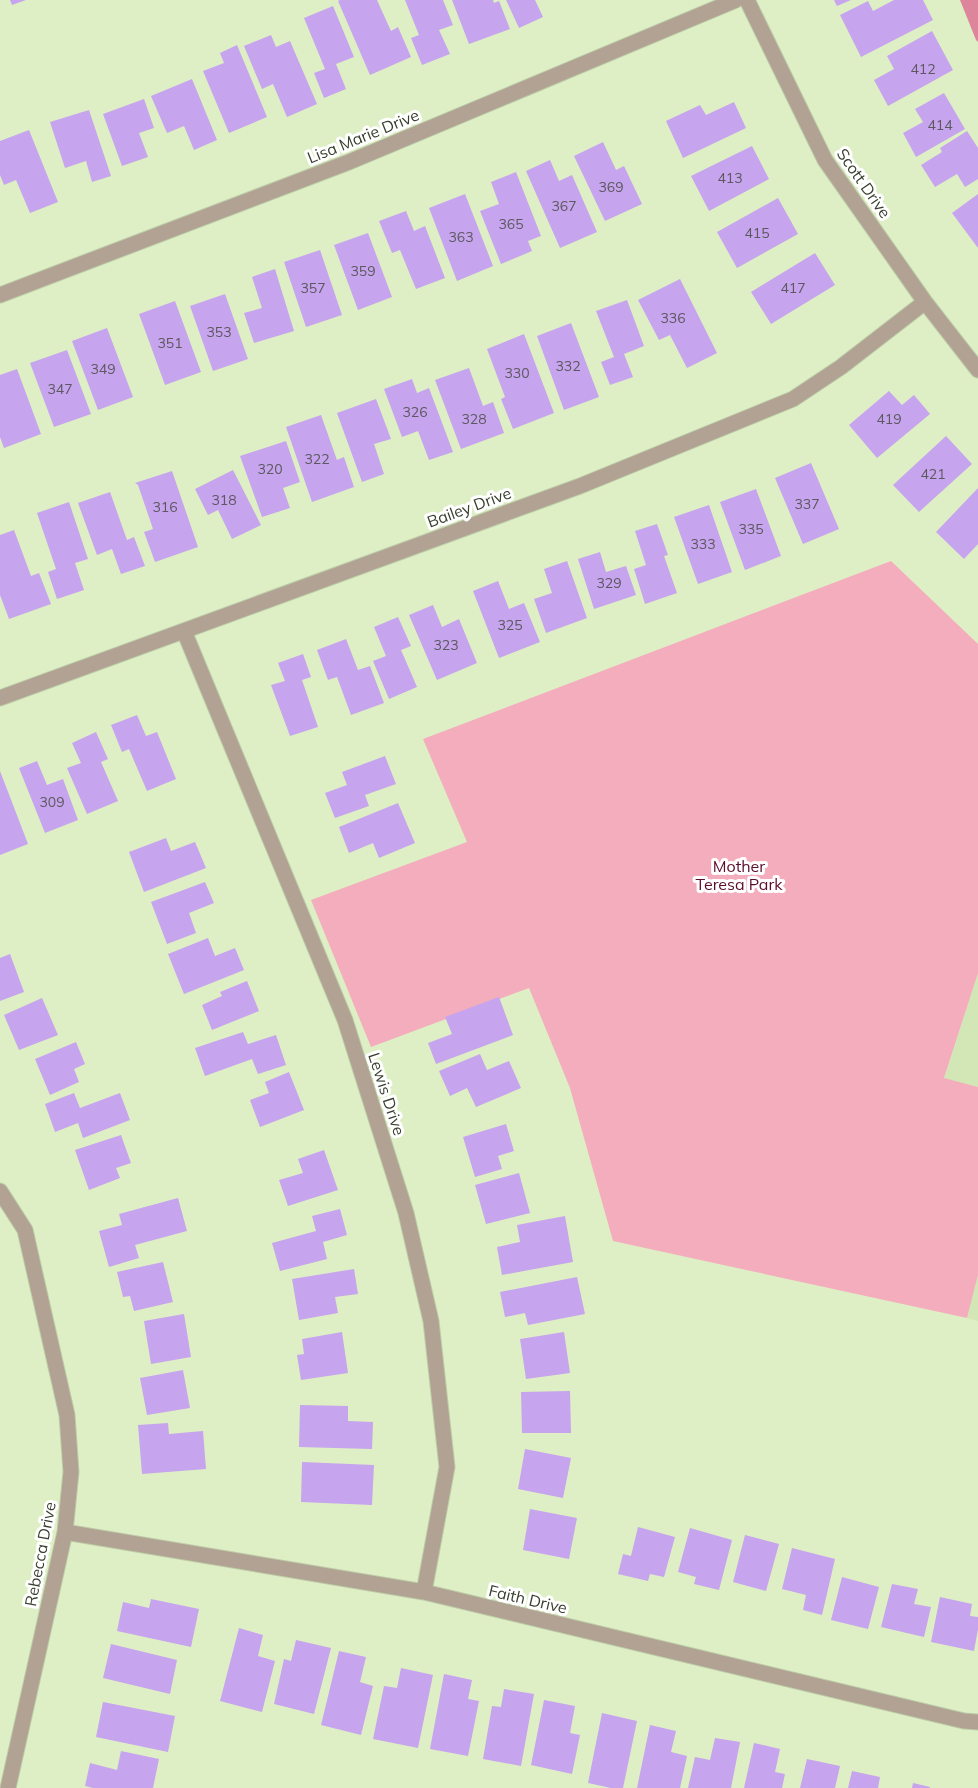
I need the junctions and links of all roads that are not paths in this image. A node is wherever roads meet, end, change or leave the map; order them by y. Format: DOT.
graph roads {
  1 [pos="736,0"];
  2 [pos="747,0"];
  3 [pos="0,295"];
  4 [pos="925,302"];
  5 [pos="978,370"];
  6 [pos="184,631"];
  7 [pos="0,698"];
  8 [pos="0,1191"];
  9 [pos="65,1532"];
  10 [pos="423,1592"];
  11 [pos="978,1722"];
  12 [pos="8,1788"];
  1 -- 3 [label="street, Lisa Marie Drive"];
  2 -- 4 [label="street, Scott Drive"];
  4 -- 5 [label="street, Scott Drive"];
  4 -- 6 [label="street, Bailey Drive"];
  6 -- 7 [label="street, Bailey Drive"];
  6 -- 10 [label="street, Lewis Drive"];
  8 -- 9 [label="street, Rebecca Drive"];
  9 -- 10 [label="street, Faith Drive"];
  9 -- 12 [label="street, Rebecca Drive"];
  10 -- 11 [label="street, Faith Drive"];
}
